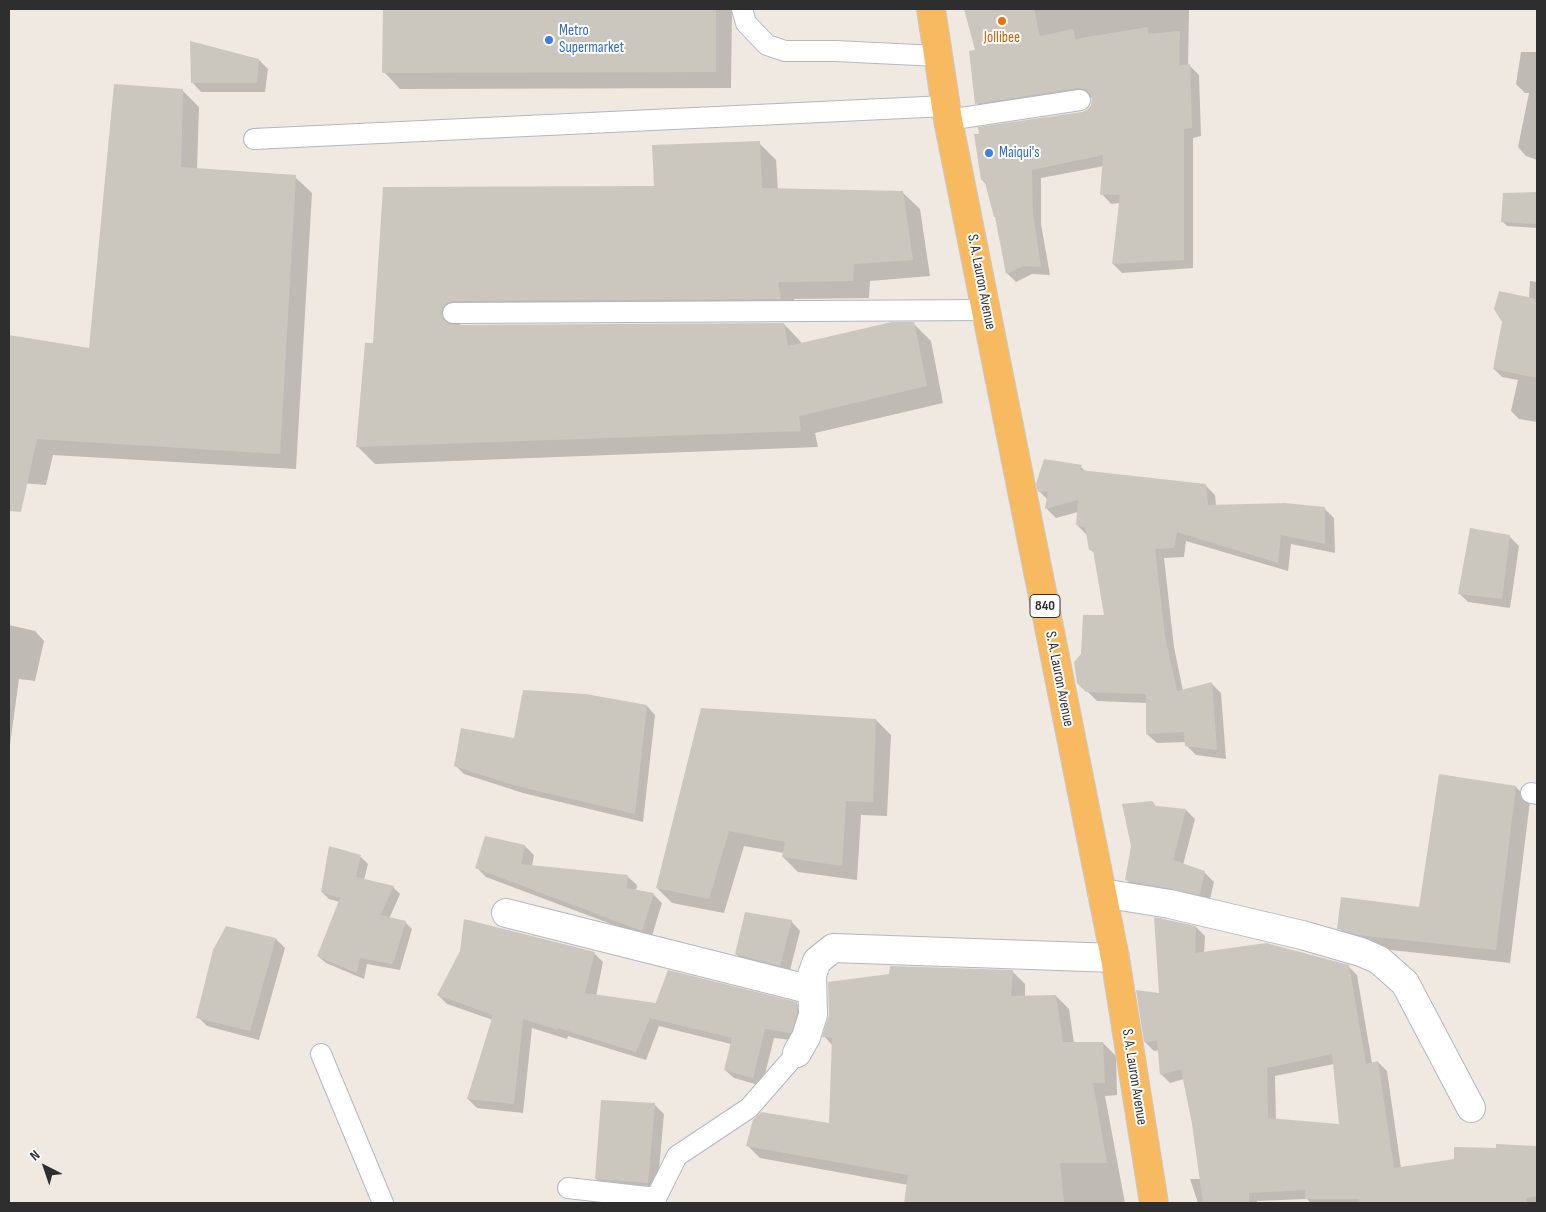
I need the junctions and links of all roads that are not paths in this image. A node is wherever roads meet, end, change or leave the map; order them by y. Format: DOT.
graph roads {
  1 [pos="742,9"];
  2 [pos="931,9"];
  3 [pos="938,56"];
  4 [pos="1080,100"];
  5 [pos="947,113"];
  6 [pos="254,138"];
  7 [pos="986,310"];
  8 [pos="453,313"];
  9 [pos="1102,893"];
  10 [pos="506,913"];
  11 [pos="1115,958"];
  12 [pos="812,990"];
  13 [pos="797,1053"];
  14 [pos="321,1054"];
  15 [pos="1471,1108"];
  16 [pos="568,1188"];
  17 [pos="383,1203"];
  18 [pos="1154,1203"];
  1 -- 3 [label="lane"];
  2 -- 3 [label="highway, S. A. Lauron Avenue / 840"];
  3 -- 5 [label="highway, S. A. Lauron Avenue / 840"];
  4 -- 5 [label="lane"];
  5 -- 6 [label="lane"];
  5 -- 7 [label="highway, S. A. Lauron Avenue / 840"];
  7 -- 8 [label="lane"];
  7 -- 9 [label="highway, S. A. Lauron Avenue / 840"];
  9 -- 11 [label="highway, S. A. Lauron Avenue / 840"];
  9 -- 15 [label="street"];
  10 -- 12 [label="street"];
  11 -- 12 [label="street"];
  11 -- 18 [label="highway, S. A. Lauron Avenue / 840"];
  12 -- 13 [label="street"];
  13 -- 16 [label="lane"];
  14 -- 17 [label="lane"];
}
